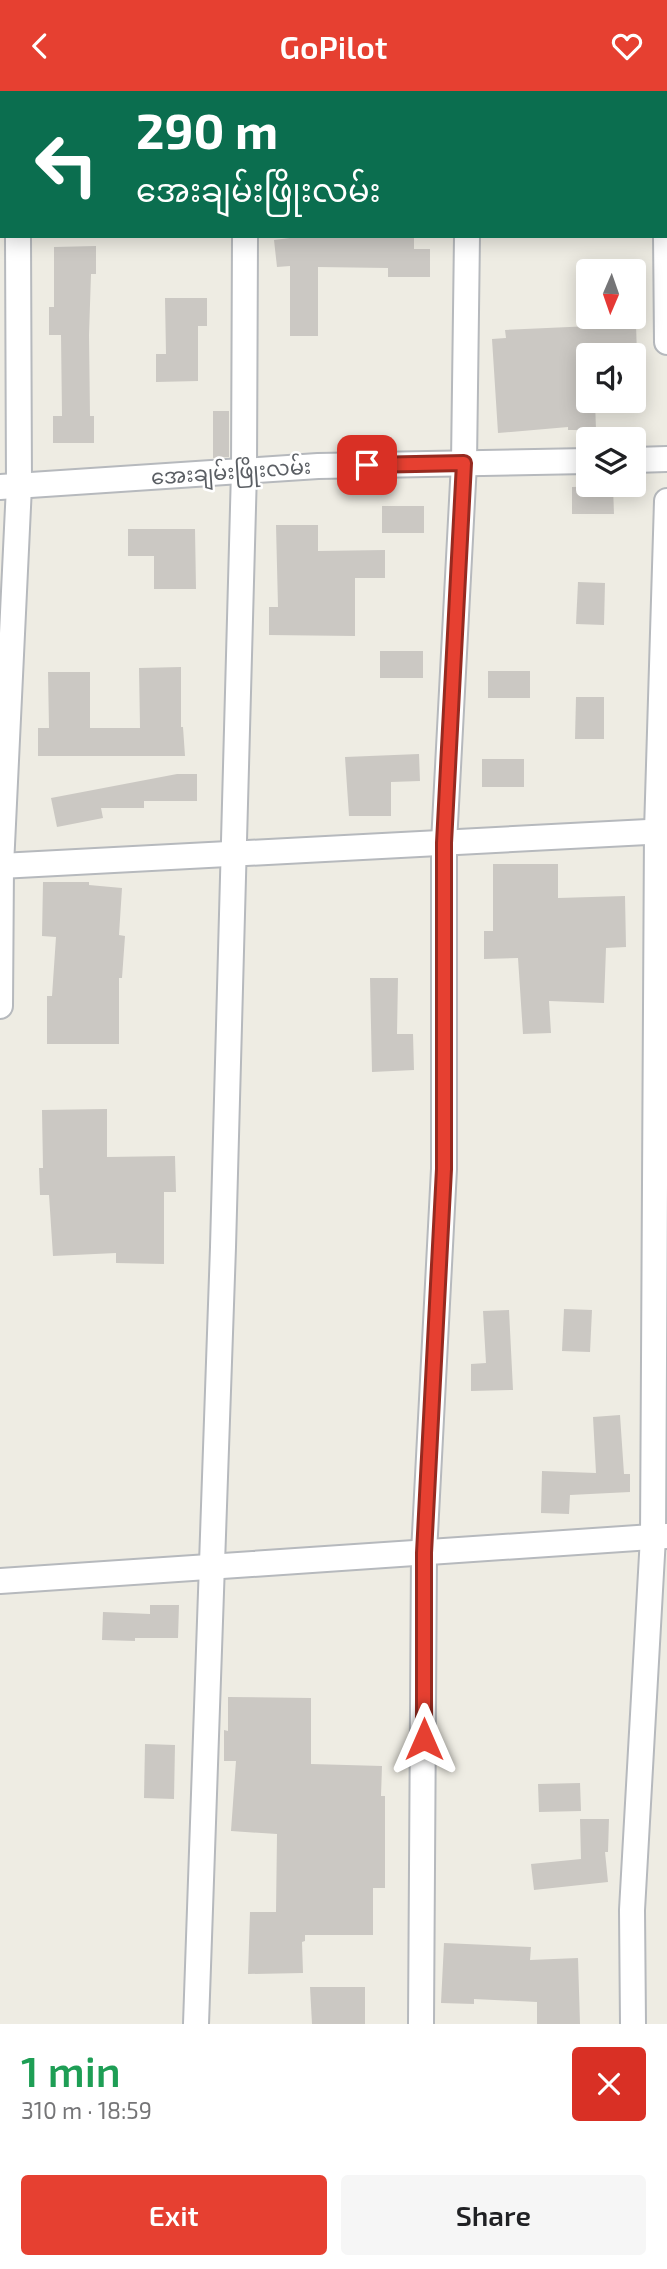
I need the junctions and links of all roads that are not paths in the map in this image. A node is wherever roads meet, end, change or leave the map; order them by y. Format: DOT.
graph roads {
  1 [pos="18,238"];
  2 [pos="245,238"];
  3 [pos="467,238"];
  4 [pos="666,238"];
  5 [pos="667,342"];
  6 [pos="667,459"];
  7 [pos="646,460"];
  8 [pos="576,461"];
  9 [pos="464,463"];
  10 [pos="244,471"];
  11 [pos="9,486"];
  12 [pos="667,501"];
  13 [pos="662,831"];
  14 [pos="444,843"];
  15 [pos="232,855"];
  16 [pos="0,866"];
  17 [pos="0,1006"];
  18 [pos="660,1536"];
  19 [pos="424,1553"];
  20 [pos="212,1567"];
  21 [pos="0,1581"];
  22 [pos="196,2024"];
  23 [pos="421,2024"];
  24 [pos="633,2024"];
  1 -- 11 [label="street"];
  2 -- 10 [label="street"];
  3 -- 9 [label="street"];
  4 -- 5 [label="street"];
  6 -- 7 [label="street"];
  8 -- 9 [label="street, အေးချမ်းဖြိုးလမ်း"];
  9 -- 10 [label="street, အေးချမ်းဖြိုးလမ်း"];
  9 -- 14 [label="street"];
  10 -- 11 [label="street, အေးချမ်းဖြိုးလမ်း"];
  10 -- 15 [label="street"];
  11 -- 16 [label="street"];
  12 -- 13 [label="street"];
  13 -- 14 [label="street"];
  13 -- 18 [label="street"];
  14 -- 15 [label="street"];
  14 -- 19 [label="street"];
  15 -- 16 [label="street"];
  15 -- 20 [label="street"];
  16 -- 17 [label="street"];
  18 -- 19 [label="street"];
  18 -- 24 [label="street"];
  19 -- 20 [label="street"];
  19 -- 23 [label="street"];
  20 -- 21 [label="street"];
  20 -- 22 [label="street"];
}
